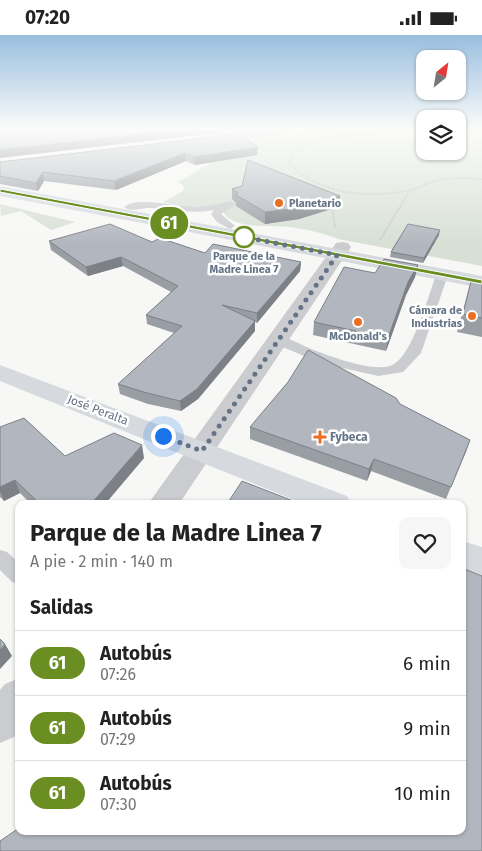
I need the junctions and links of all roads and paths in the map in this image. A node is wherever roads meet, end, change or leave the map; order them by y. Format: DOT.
graph roads {
  1 [pos="291,168"];
  2 [pos="482,179"];
  3 [pos="0,182"];
  4 [pos="330,188"];
  5 [pos="0,191"];
  6 [pos="409,191"];
  7 [pos="331,196"];
  8 [pos="332,205"];
  9 [pos="381,238"];
  10 [pos="338,244"];
  11 [pos="482,273"];
  12 [pos="442,275"];
  13 [pos="482,282"];
  14 [pos="278,340"];
  15 [pos="0,372"];
  16 [pos="202,451"];
  17 [pos="166,500"];
  18 [pos="326,500"];
  19 [pos="466,555"];
  20 [pos="0,558"];
  21 [pos="482,561"];
  22 [pos="15,572"];
  23 [pos="15,702"];
  24 [pos="0,723"];
  1 -- 4 [label="path"];
  2 -- 6 [label="path"];
  3 -- 10 [label="main road"];
  4 -- 6 [label="path"];
  4 -- 7 [label="path"];
  5 -- 10 [label="main road"];
  6 -- 9 [label="path"];
  8 -- 10 [label="path"];
  10 -- 11 [label="main road"];
  10 -- 12 [label="main road"];
  10 -- 14 [label="street"];
  12 -- 13 [label="main road"];
  12 -- 14 [label="lane"];
  14 -- 16 [label="street"];
  15 -- 16 [label="main road, José Peralta"];
  16 -- 17 [label="street"];
  16 -- 18 [label="main road, José Peralta"];
  19 -- 21 [label="main road"];
  20 -- 22 [label="lane"];
  23 -- 24 [label="street"];
}
